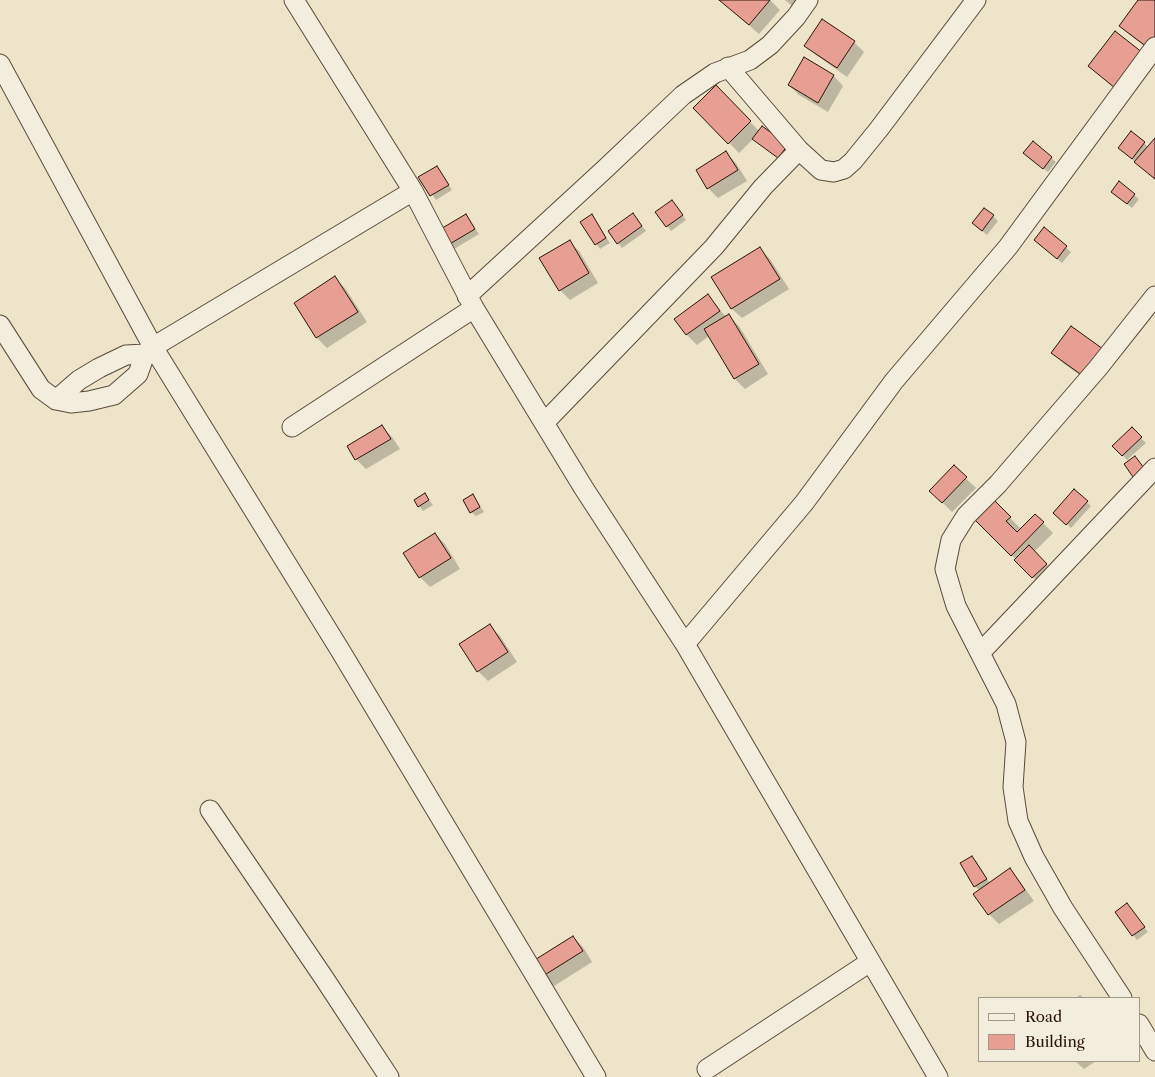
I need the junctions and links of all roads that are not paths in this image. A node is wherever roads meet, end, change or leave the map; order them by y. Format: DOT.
graph roads {
  1 [pos="294,0"];
  2 [pos="808,0"];
  3 [pos="976,0"];
  4 [pos="1155,47"];
  5 [pos="0,64"];
  6 [pos="728,67"];
  7 [pos="799,150"];
  8 [pos="413,191"];
  9 [pos="1155,296"];
  10 [pos="470,302"];
  11 [pos="0,325"];
  12 [pos="149,351"];
  13 [pos="56,400"];
  14 [pos="544,423"];
  15 [pos="292,427"];
  16 [pos="1155,468"];
  17 [pos="685,644"];
  18 [pos="980,652"];
  19 [pos="210,810"];
  20 [pos="870,962"];
  21 [pos="1121,997"];
  22 [pos="1140,1026"];
  23 [pos="1155,1051"];
  24 [pos="706,1069"];
  25 [pos="389,1077"];
  26 [pos="596,1077"];
  27 [pos="938,1077"];
  1 -- 8 [label="street"];
  2 -- 6 [label="street"];
  3 -- 7 [label="street"];
  4 -- 17 [label="street"];
  5 -- 12 [label="street"];
  6 -- 7 [label="street"];
  6 -- 10 [label="street"];
  7 -- 14 [label="street"];
  8 -- 10 [label="street"];
  8 -- 12 [label="street"];
  9 -- 18 [label="street"];
  10 -- 14 [label="street"];
  10 -- 15 [label="street"];
  11 -- 13 [label="street"];
  12 -- 13 [label="street"];
  12 -- 13 [label="street"];
  12 -- 26 [label="street"];
  14 -- 17 [label="street"];
  16 -- 18 [label="street"];
  17 -- 20 [label="street"];
  18 -- 21 [label="street"];
  19 -- 25 [label="street"];
  20 -- 24 [label="street"];
  20 -- 27 [label="street"];
  22 -- 23 [label="street"];
}
